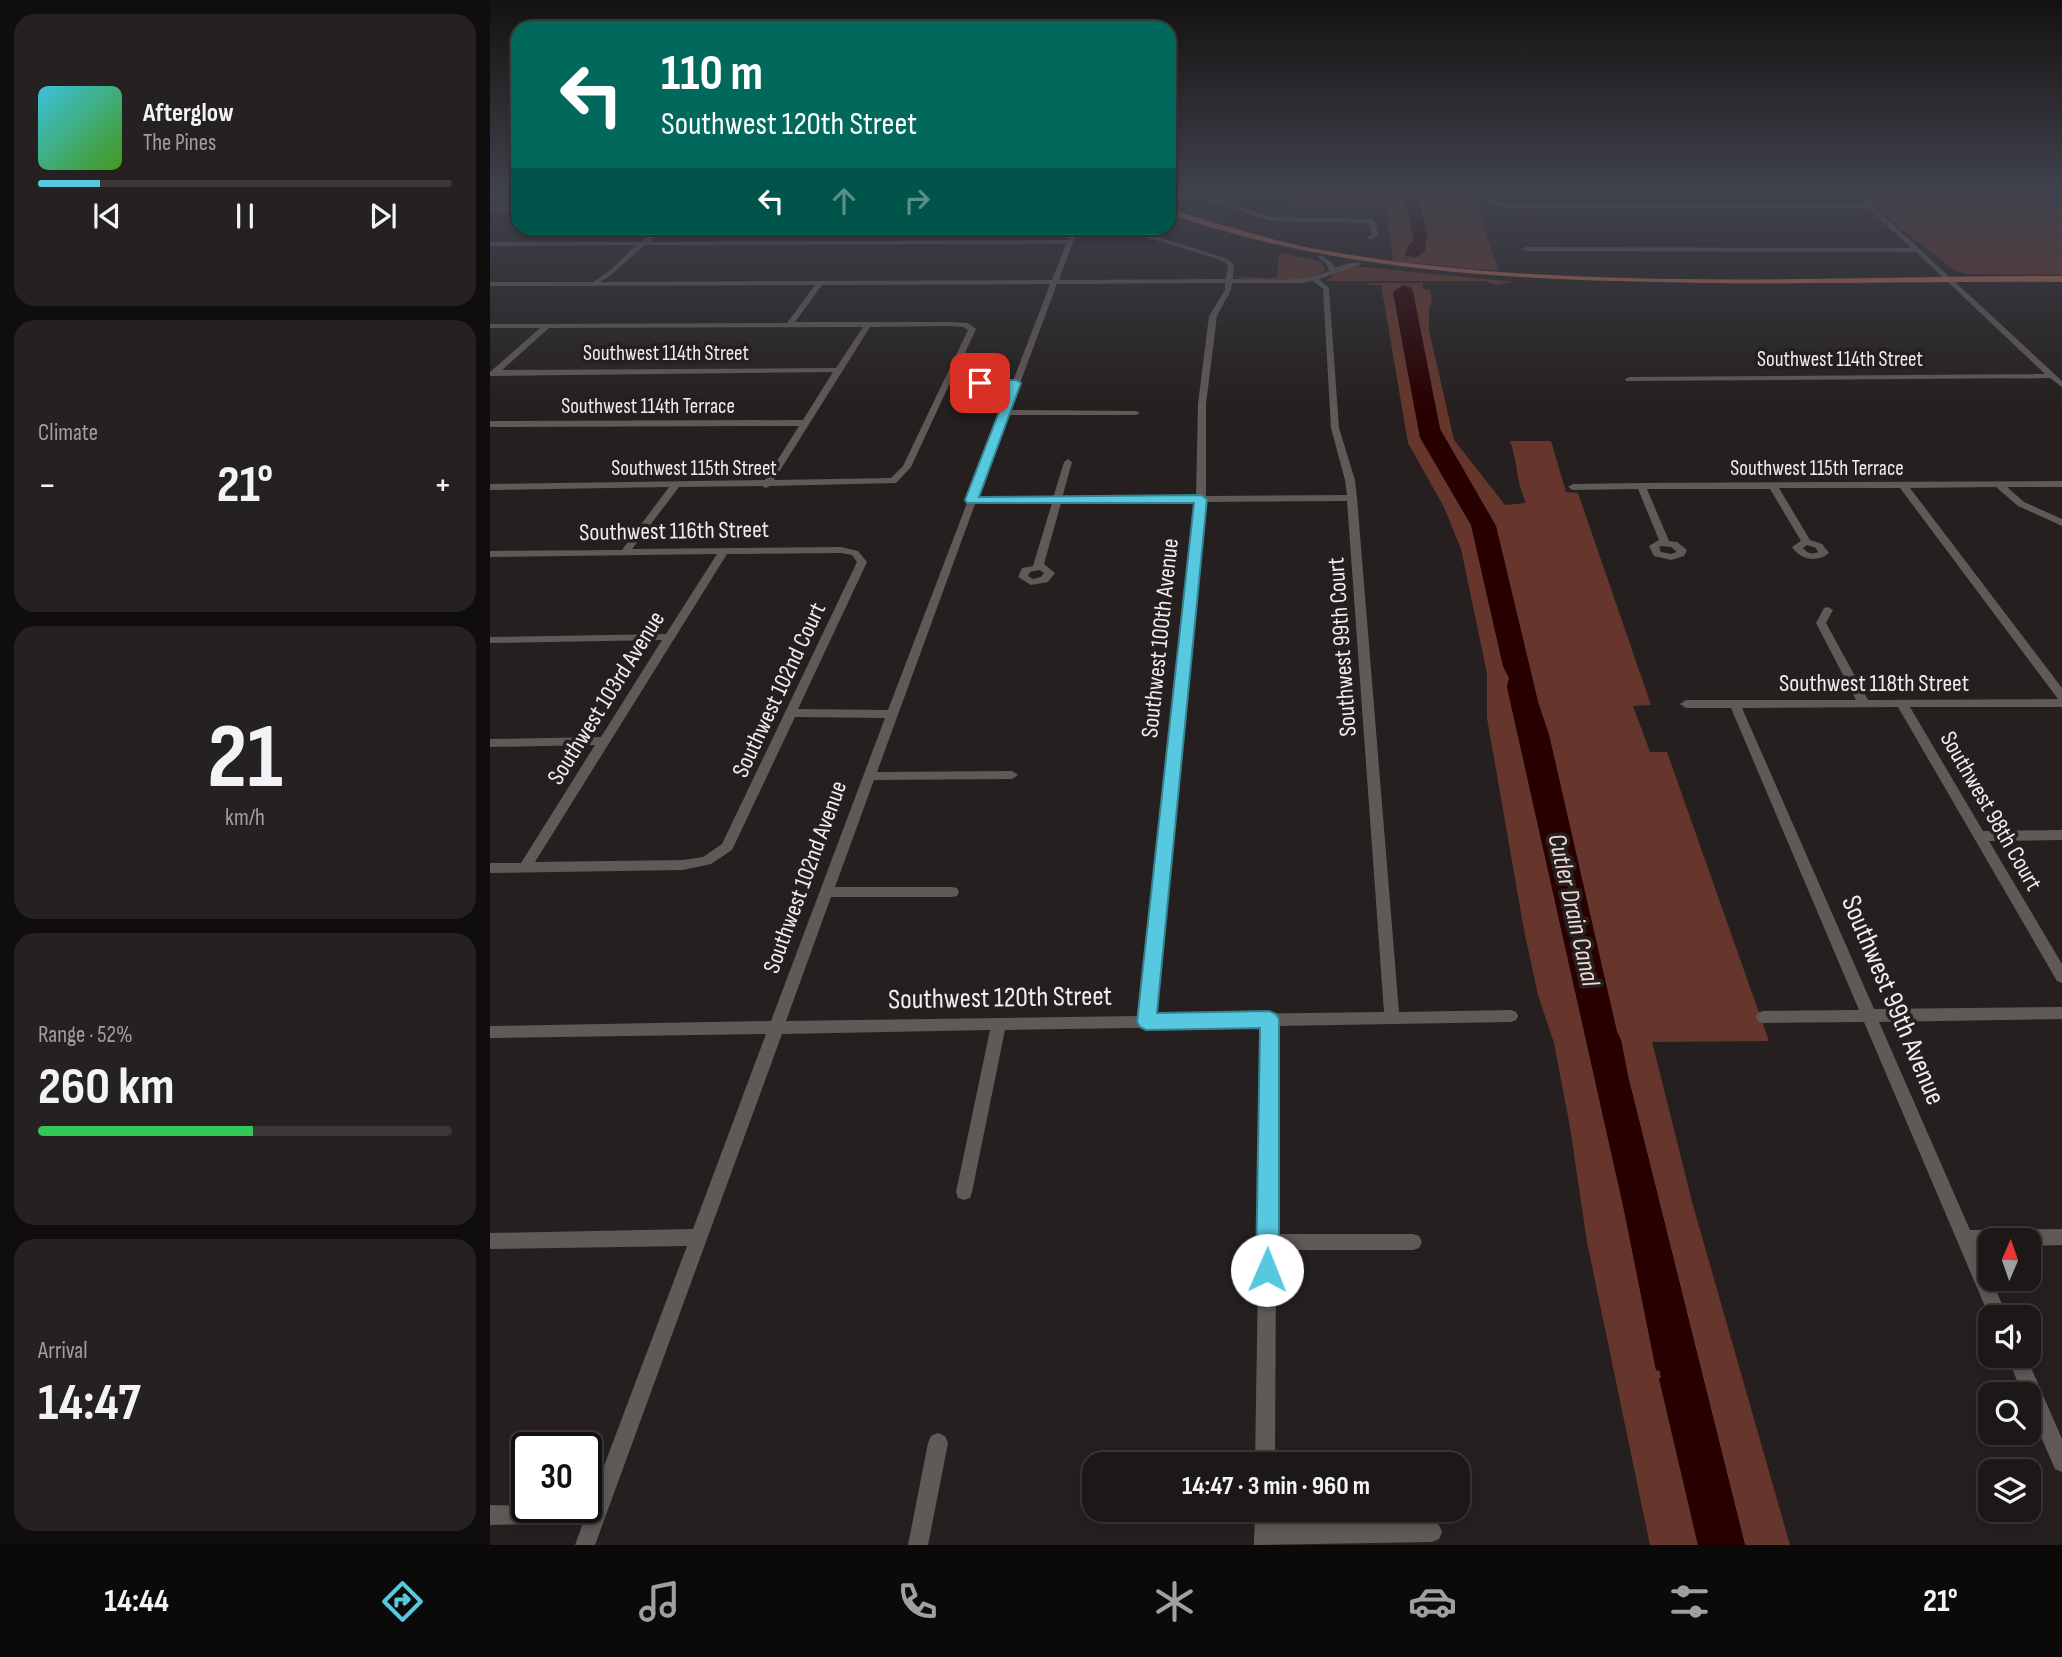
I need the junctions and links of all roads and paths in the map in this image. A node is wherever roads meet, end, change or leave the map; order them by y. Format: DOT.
graph roads {
  1 [pos="620,264"];
  2 [pos="1060,264"];
  3 [pos="1231,264"];
  4 [pos="1330,264"];
  5 [pos="1359,264"];
  6 [pos="1408,264"];
  7 [pos="1934,264"];
  8 [pos="1332,270"];
  9 [pos="1316,279"];
  10 [pos="1950,279"];
  11 [pos="2062,279"];
  12 [pos="1620,280"];
  13 [pos="601,281"];
  14 [pos="1053,282"];
  15 [pos="1229,282"];
  16 [pos="820,283"];
  17 [pos="490,284"];
  18 [pos="790,324"];
  19 [pos="868,324"];
  20 [pos="490,326"];
  21 [pos="547,326"];
  22 [pos="838,370"];
  23 [pos="492,374"];
  24 [pos="2052,376"];
  25 [pos="1629,379"];
  26 [pos="946,383"];
  27 [pos="1016,383"];
  28 [pos="2062,385"];
  29 [pos="1004,412"];
  30 [pos="1136,412"];
  31 [pos="490,424"];
  32 [pos="805,424"];
  33 [pos="1068,462"];
  34 [pos="897,479"];
  35 [pos="2062,484"];
  36 [pos="766,485"];
  37 [pos="1903,485"];
  38 [pos="1999,485"];
  39 [pos="675,486"];
  40 [pos="1641,486"];
  41 [pos="1773,486"];
  42 [pos="490,487"];
  43 [pos="1573,487"];
  44 [pos="1352,498"];
  45 [pos="1201,499"];
  46 [pos="971,500"];
  47 [pos="1057,500"];
  48 [pos="2062,523"];
  49 [pos="1665,542"];
  50 [pos="1806,542"];
  51 [pos="723,552"];
  52 [pos="624,553"];
  53 [pos="490,554"];
  54 [pos="858,555"];
  55 [pos="1038,567"];
  56 [pos="1828,610"];
  57 [pos="670,637"];
  58 [pos="490,639"];
  59 [pos="2062,696"];
  60 [pos="2062,703"];
  61 [pos="1686,704"];
  62 [pos="1735,704"];
  63 [pos="1902,704"];
  64 [pos="1864,705"];
  65 [pos="792,713"];
  66 [pos="892,714"];
  67 [pos="604,741"];
  68 [pos="490,743"];
  69 [pos="1012,775"];
  70 [pos="869,776"];
  71 [pos="1978,835"];
  72 [pos="2062,835"];
  73 [pos="525,867"];
  74 [pos="490,868"];
  75 [pos="826,892"];
  76 [pos="952,892"];
  77 [pos="2062,977"];
  78 [pos="2062,1013"];
  79 [pos="1511,1016"];
  80 [pos="1869,1016"];
  81 [pos="1392,1017"];
  82 [pos="1763,1017"];
  83 [pos="1269,1019"];
  84 [pos="1146,1022"];
  85 [pos="999,1024"];
  86 [pos="775,1028"];
  87 [pos="490,1032"];
  88 [pos="964,1192"];
  89 [pos="700,1237"];
  90 [pos="2062,1237"];
  91 [pos="1964,1238"];
  92 [pos="490,1241"];
  93 [pos="1268,1242"];
  94 [pos="1413,1242"];
  95 [pos="1993,1305"];
  96 [pos="2021,1368"];
  97 [pos="938,1443"];
  98 [pos="1265,1452"];
  99 [pos="2062,1462"];
  100 [pos="602,1497"];
  101 [pos="490,1515"];
  102 [pos="511,1515"];
  103 [pos="1265,1522"];
  104 [pos="593,1523"];
  105 [pos="1432,1532"];
  106 [pos="1264,1540"];
  107 [pos="585,1545"];
  108 [pos="918,1545"];
  1 -- 13 [label="street"];
  2 -- 14 [label="street, Southwest 102nd Avenue"];
  3 -- 15 [label="street, Southwest 100th Avenue"];
  4 -- 8 [label="street"];
  5 -- 8 [label="street"];
  5 -- 12 [label="main road"];
  6 -- 12 [label="main road"];
  7 -- 10 [label="street"];
  8 -- 9 [label="street"];
  9 -- 15 [label="street"];
  9 -- 44 [label="street, Southwest 99th Court"];
  10 -- 11 [label="main road"];
  10 -- 12 [label="main road"];
  10 -- 24 [label="street"];
  13 -- 16 [label="street"];
  13 -- 17 [label="street"];
  14 -- 15 [label="street"];
  14 -- 16 [label="street"];
  14 -- 27 [label="street, Southwest 102nd Avenue"];
  15 -- 45 [label="street, Southwest 100th Avenue"];
  16 -- 18 [label="street"];
  18 -- 19 [label="street"];
  18 -- 21 [label="street"];
  19 -- 22 [label="street"];
  19 -- 26 [label="street"];
  20 -- 21 [label="street"];
  21 -- 23 [label="street"];
  22 -- 23 [label="street, Southwest 114th Street"];
  22 -- 32 [label="street"];
  24 -- 25 [label="street, Southwest 114th Street"];
  24 -- 28 [label="street"];
  26 -- 27 [label="street"];
  26 -- 34 [label="street"];
  27 -- 29 [label="street, Southwest 102nd Avenue"];
  29 -- 30 [label="street"];
  29 -- 46 [label="street, Southwest 102nd Avenue"];
  31 -- 32 [label="street, Southwest 114th Terrace"];
  32 -- 36 [label="street"];
  33 -- 47 [label="street"];
  34 -- 36 [label="street, Southwest 115th Street"];
  35 -- 38 [label="street, Southwest 115th Terrace"];
  36 -- 39 [label="street, Southwest 115th Street"];
  37 -- 38 [label="street, Southwest 115th Terrace"];
  37 -- 41 [label="street, Southwest 115th Terrace"];
  37 -- 59 [label="street"];
  38 -- 48 [label="street"];
  39 -- 42 [label="street, Southwest 115th Street"];
  39 -- 52 [label="street"];
  40 -- 41 [label="street, Southwest 115th Terrace"];
  40 -- 43 [label="street, Southwest 115th Terrace"];
  40 -- 49 [label="street"];
  41 -- 50 [label="street"];
  44 -- 45 [label="street"];
  44 -- 81 [label="street, Southwest 99th Court"];
  45 -- 47 [label="street"];
  45 -- 84 [label="street, Southwest 100th Avenue"];
  46 -- 47 [label="street"];
  46 -- 66 [label="street, Southwest 102nd Avenue"];
  47 -- 55 [label="street"];
  51 -- 52 [label="street, Southwest 116th Street"];
  51 -- 54 [label="street, Southwest 116th Street"];
  51 -- 57 [label="street, Southwest 103rd Avenue"];
  52 -- 53 [label="street, Southwest 116th Street"];
  54 -- 65 [label="street, Southwest 102nd Court"];
  56 -- 64 [label="street"];
  57 -- 58 [label="street"];
  57 -- 67 [label="street, Southwest 103rd Avenue"];
  60 -- 63 [label="street, Southwest 118th Street"];
  61 -- 62 [label="street, Southwest 118th Street"];
  62 -- 64 [label="street, Southwest 118th Street"];
  62 -- 80 [label="street, Southwest 99th Avenue"];
  63 -- 64 [label="street, Southwest 118th Street"];
  63 -- 71 [label="street, Southwest 98th Court"];
  65 -- 66 [label="street"];
  65 -- 73 [label="street, Southwest 102nd Court"];
  66 -- 70 [label="street, Southwest 102nd Avenue"];
  67 -- 68 [label="street"];
  67 -- 73 [label="street, Southwest 103rd Avenue"];
  69 -- 70 [label="street"];
  70 -- 75 [label="street, Southwest 102nd Avenue"];
  71 -- 72 [label="street"];
  71 -- 77 [label="street, Southwest 98th Court"];
  73 -- 74 [label="street"];
  75 -- 76 [label="street"];
  75 -- 86 [label="street, Southwest 102nd Avenue"];
  78 -- 80 [label="street"];
  79 -- 81 [label="street, Southwest 120th Street"];
  80 -- 82 [label="street"];
  80 -- 91 [label="street, Southwest 99th Avenue"];
  81 -- 83 [label="street, Southwest 120th Street"];
  83 -- 84 [label="street, Southwest 120th Street"];
  83 -- 93 [label="street"];
  84 -- 85 [label="street, Southwest 120th Street"];
  85 -- 86 [label="street, Southwest 120th Street"];
  85 -- 88 [label="street"];
  86 -- 87 [label="street, Southwest 120th Street"];
  86 -- 89 [label="street, Southwest 102nd Avenue"];
  89 -- 92 [label="street"];
  89 -- 100 [label="street, Southwest 102nd Avenue"];
  90 -- 91 [label="street"];
  91 -- 95 [label="street, Southwest 99th Avenue"];
  93 -- 94 [label="street"];
  93 -- 98 [label="street"];
  96 -- 99 [label="street"];
  97 -- 108 [label="street"];
  101 -- 102 [label="street"];
  103 -- 106 [label="street"];
  104 -- 107 [label="street, Southwest 102nd Avenue"];
  105 -- 106 [label="street"];
}
